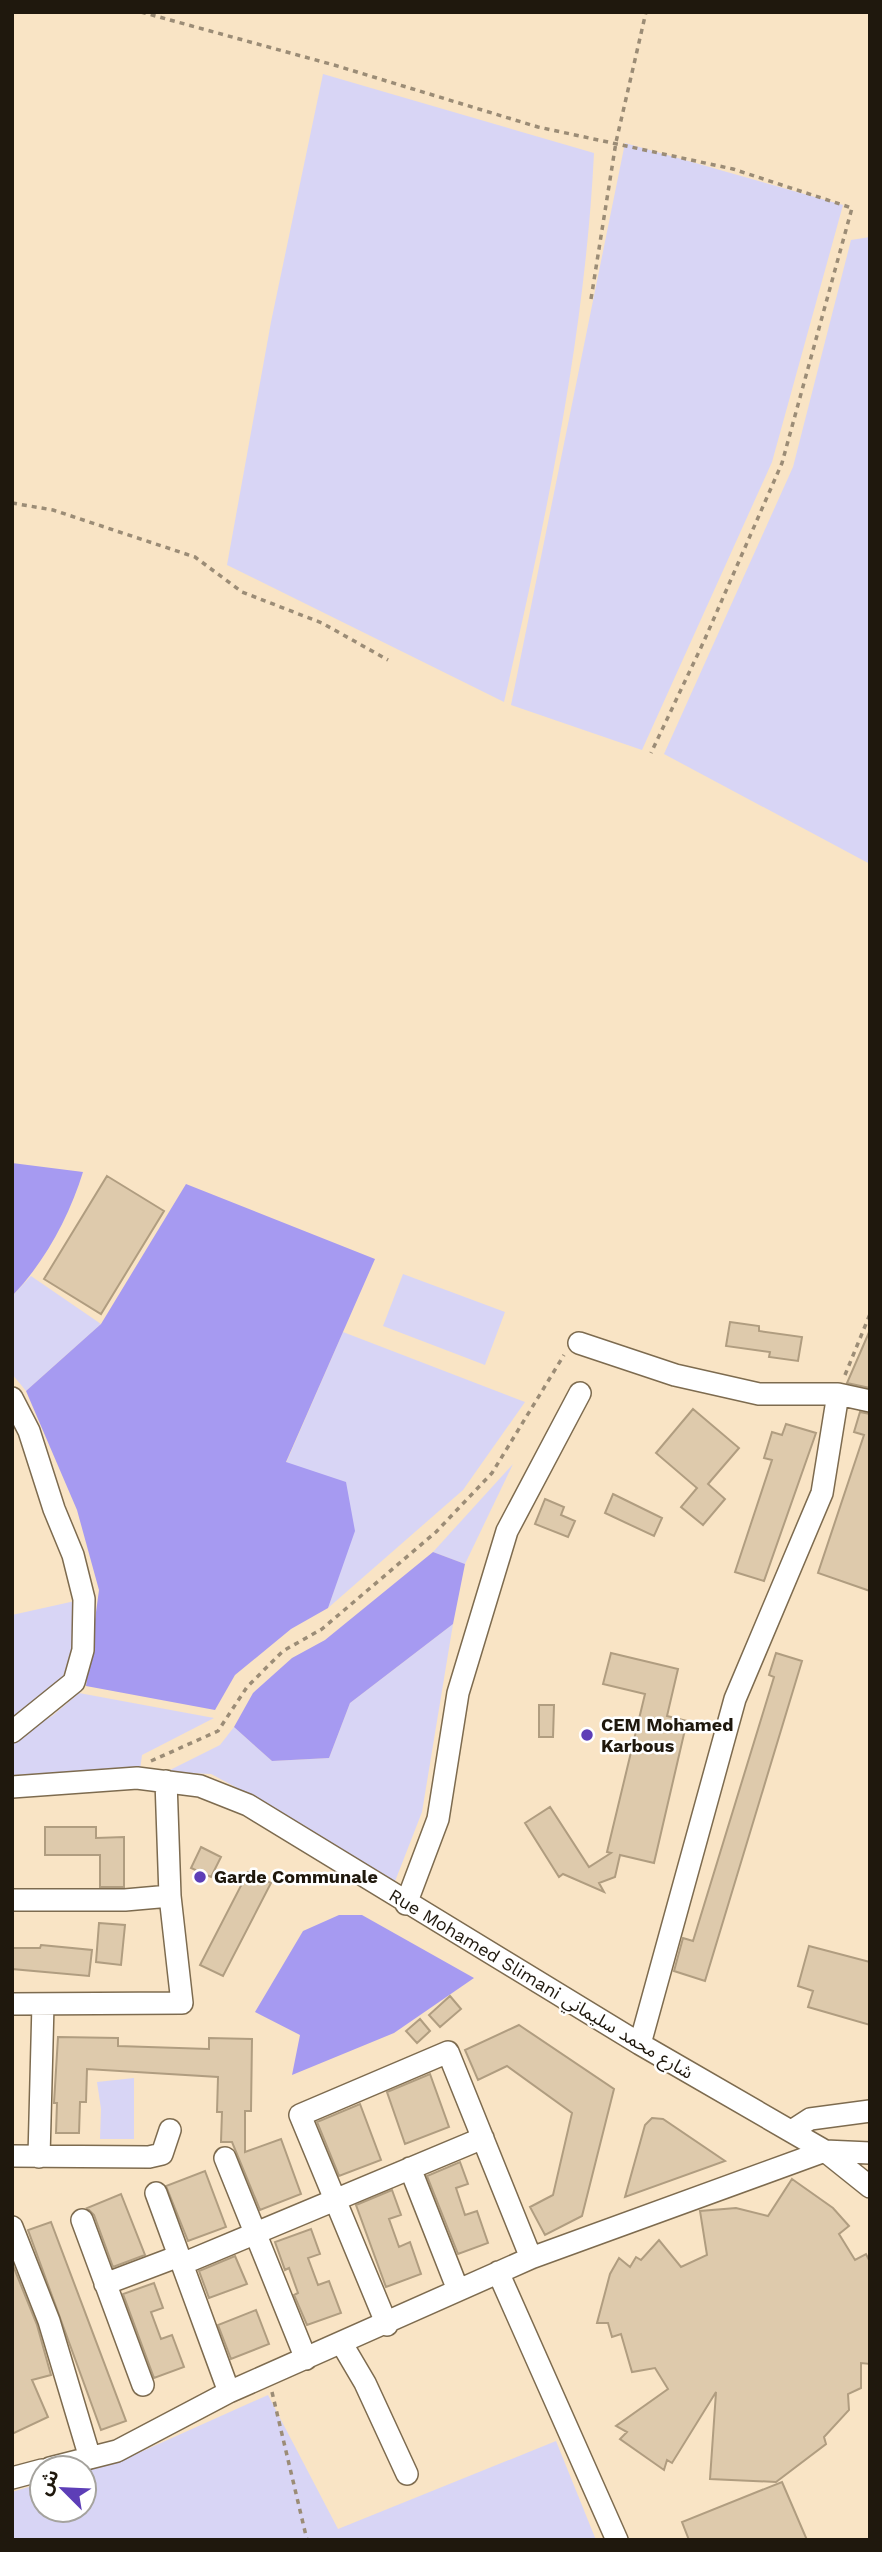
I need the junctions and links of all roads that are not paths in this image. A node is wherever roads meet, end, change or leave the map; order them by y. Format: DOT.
graph roads {
  1 [pos="579,1343"];
  2 [pos="580,1394"];
  3 [pos="838,1394"];
  4 [pos="12,1398"];
  5 [pos="870,1401"];
  6 [pos="12,1732"];
  7 [pos="156,1780"];
  8 [pos="12,1787"];
  9 [pos="170,1896"];
  10 [pos="12,1900"];
  11 [pos="406,1904"];
  12 [pos="12,2004"];
  13 [pos="43,2004"];
  14 [pos="640,2044"];
  15 [pos="870,2110"];
  16 [pos="170,2130"];
  17 [pos="793,2130"];
  18 [pos="483,2138"];
  19 [pos="825,2151"];
  20 [pos="870,2153"];
  21 [pos="12,2156"];
  22 [pos="39,2157"];
  23 [pos="225,2158"];
  24 [pos="410,2168"];
  25 [pos="870,2187"];
  26 [pos="156,2193"];
  27 [pos="335,2200"];
  28 [pos="82,2220"];
  29 [pos="12,2227"];
  30 [pos="257,2233"];
  31 [pos="531,2258"];
  32 [pos="180,2260"];
  33 [pos="498,2272"];
  34 [pos="105,2284"];
  35 [pos="458,2290"];
  36 [pos="387,2325"];
  37 [pos="342,2344"];
  38 [pos="306,2359"];
  39 [pos="143,2385"];
  40 [pos="229,2392"];
  41 [pos="89,2454"];
  42 [pos="98,2456"];
  43 [pos="407,2474"];
  44 [pos="617,2540"];
  1 -- 3 [label="street"];
  2 -- 11 [label="street"];
  3 -- 5 [label="street"];
  3 -- 14 [label="street"];
  4 -- 6 [label="street"];
  7 -- 8 [label="street, Rue Mohamed Slimani شارع محمد سليماني"];
  7 -- 9 [label="street"];
  7 -- 11 [label="street, Rue Mohamed Slimani شارع محمد سليماني"];
  9 -- 10 [label="street"];
  9 -- 13 [label="street"];
  11 -- 14 [label="street, Rue Mohamed Slimani شارع محمد سليماني"];
  12 -- 13 [label="street"];
  13 -- 22 [label="street"];
  14 -- 17 [label="street, Rue Mohamed Slimani شارع محمد سليماني"];
  15 -- 17 [label="street"];
  16 -- 22 [label="street"];
  17 -- 19 [label="street, Rue Mohamed Slimani شارع محمد سليماني"];
  18 -- 24 [label="street"];
  18 -- 27 [label="street"];
  18 -- 31 [label="street"];
  19 -- 20 [label="street"];
  19 -- 25 [label="street, Rue Mohamed Slimani شارع محمد سليماني"];
  19 -- 31 [label="street"];
  21 -- 22 [label="street"];
  23 -- 30 [label="street"];
  24 -- 27 [label="street"];
  24 -- 35 [label="street"];
  26 -- 32 [label="street"];
  27 -- 30 [label="street"];
  27 -- 36 [label="street"];
  28 -- 34 [label="street"];
  29 -- 41 [label="street"];
  30 -- 32 [label="street"];
  30 -- 38 [label="street"];
  31 -- 33 [label="street"];
  32 -- 34 [label="street"];
  32 -- 40 [label="street"];
  33 -- 35 [label="street"];
  33 -- 44 [label="street"];
  34 -- 39 [label="street"];
  35 -- 36 [label="street"];
  36 -- 37 [label="street"];
  37 -- 38 [label="street"];
  37 -- 43 [label="street"];
  38 -- 40 [label="street"];
  40 -- 42 [label="street"];
}
